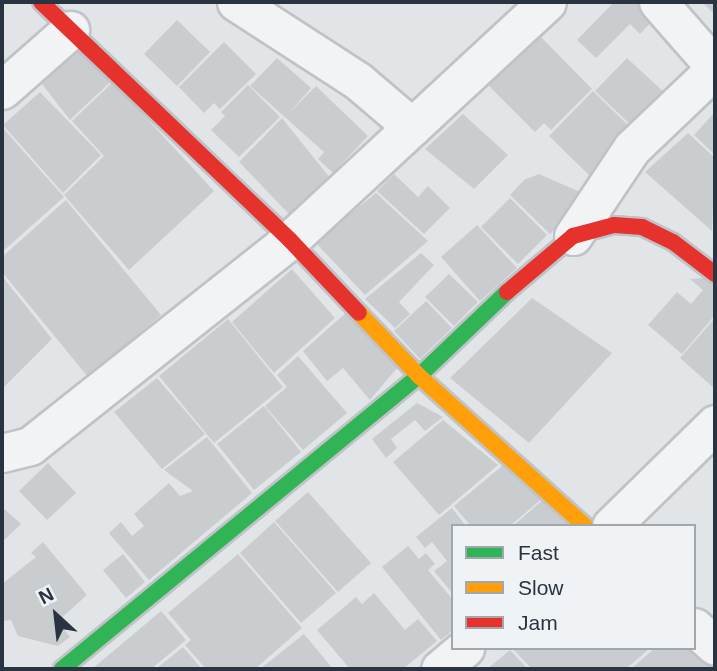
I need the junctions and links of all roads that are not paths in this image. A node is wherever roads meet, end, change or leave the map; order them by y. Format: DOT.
graph roads {
  1 [pos="41,2"];
  2 [pos="236,2"];
  3 [pos="547,2"];
  4 [pos="658,2"];
  5 [pos="70,30"];
  6 [pos="715,68"];
  7 [pos="2,90"];
  8 [pos="412,127"];
  9 [pos="573,236"];
  10 [pos="290,240"];
  11 [pos="715,274"];
  12 [pos="419,376"];
  13 [pos="715,424"];
  14 [pos="2,453"];
  15 [pos="583,524"];
  16 [pos="613,524"];
  17 [pos="696,629"];
  18 [pos="715,646"];
  19 [pos="464,650"];
  20 [pos="62,669"];
  21 [pos="440,669"];
  1 -- 5 [label="street"];
  2 -- 8 [label="street"];
  3 -- 8 [label="street"];
  4 -- 6 [label="street"];
  5 -- 7 [label="street"];
  5 -- 10 [label="street"];
  6 -- 9 [label="street"];
  8 -- 10 [label="street"];
  9 -- 11 [label="street"];
  9 -- 12 [label="street"];
  10 -- 12 [label="street"];
  10 -- 14 [label="street"];
  12 -- 15 [label="street"];
  12 -- 20 [label="street"];
  13 -- 16 [label="street"];
  17 -- 18 [label="street"];
  19 -- 21 [label="street"];
}
